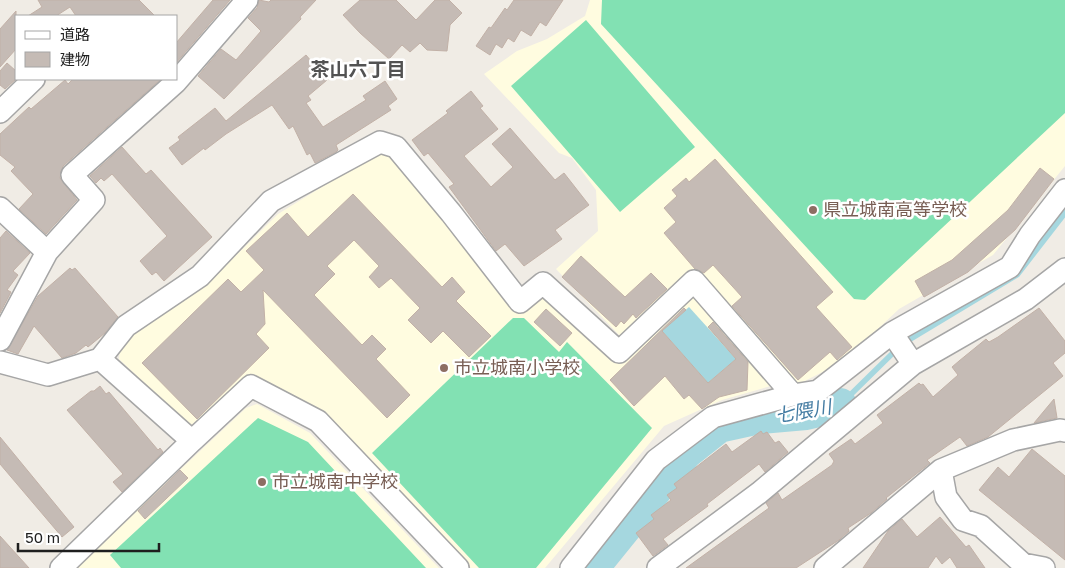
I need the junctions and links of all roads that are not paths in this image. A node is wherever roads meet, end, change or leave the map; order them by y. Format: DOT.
graph roads {
  1 [pos="247,0"];
  2 [pos="33,80"];
  3 [pos="178,80"];
  4 [pos="178,80"];
  5 [pos="0,112"];
  6 [pos="1065,190"];
  7 [pos="0,208"];
  8 [pos="47,252"];
  9 [pos="1065,269"];
  10 [pos="0,340"];
  11 [pos="902,348"];
  12 [pos="100,359"];
  13 [pos="0,362"];
  14 [pos="793,395"];
  15 [pos="1065,431"];
  16 [pos="192,441"];
  17 [pos="941,470"];
  18 [pos="61,568"];
  19 [pos="458,568"];
  20 [pos="571,568"];
  21 [pos="658,568"];
  22 [pos="825,568"];
  23 [pos="1044,568"];
  1 -- 3 [label="street"];
  2 -- 5 [label="street"];
  4 -- 8 [label="street"];
  6 -- 11 [label="street"];
  7 -- 8 [label="street"];
  8 -- 10 [label="street"];
  9 -- 11 [label="street"];
  11 -- 14 [label="street"];
  11 -- 21 [label="street"];
  12 -- 13 [label="street"];
  12 -- 14 [label="street"];
  12 -- 16 [label="street"];
  14 -- 20 [label="street"];
  15 -- 17 [label="street"];
  16 -- 18 [label="street"];
  16 -- 19 [label="street"];
  17 -- 22 [label="street"];
  17 -- 23 [label="street"];
}
